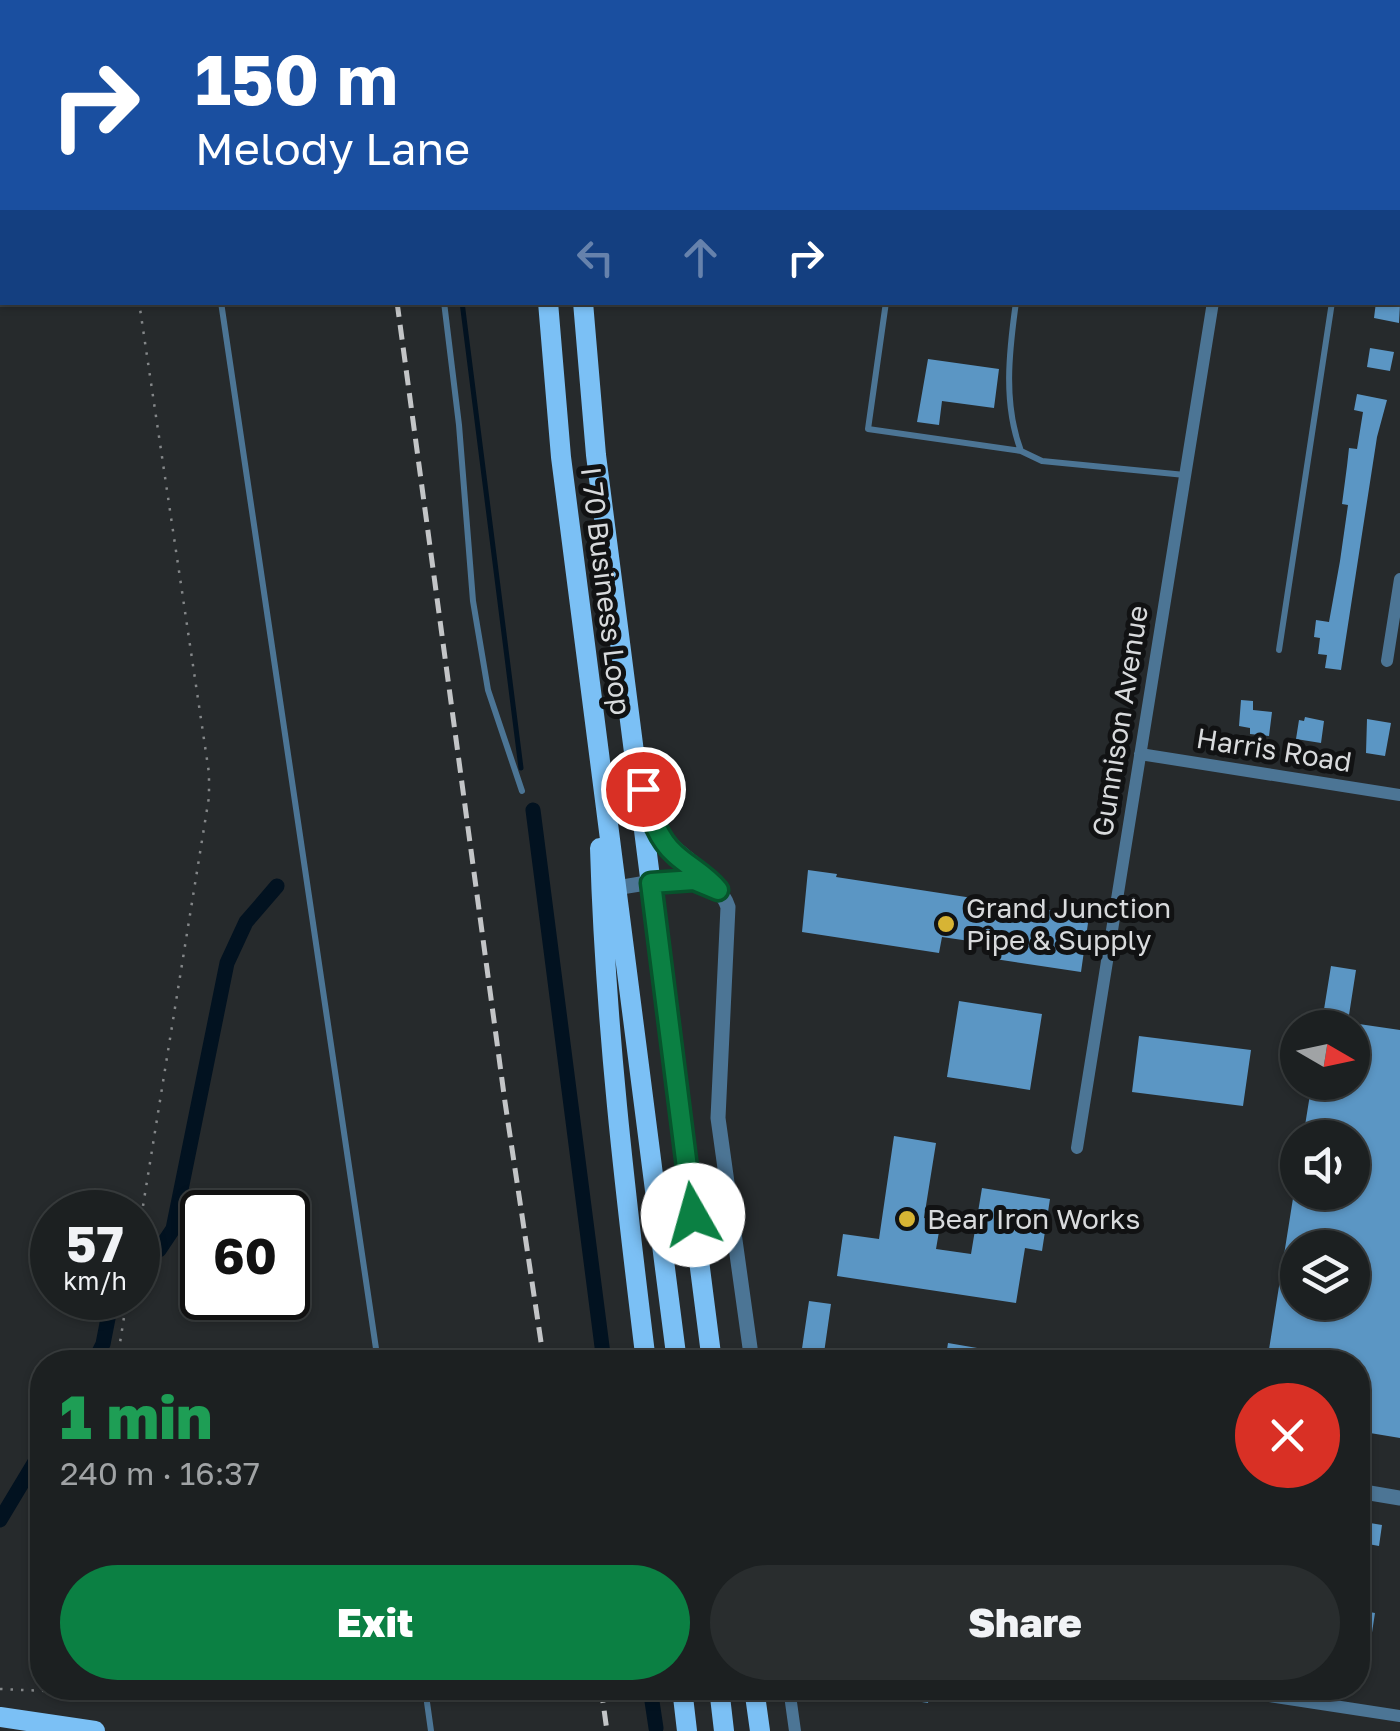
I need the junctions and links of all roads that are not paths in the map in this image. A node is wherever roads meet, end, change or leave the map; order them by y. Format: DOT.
graph roads {
  1 [pos="221,305"];
  2 [pos="444,305"];
  3 [pos="548,305"];
  4 [pos="582,305"];
  5 [pos="886,305"];
  6 [pos="1016,305"];
  7 [pos="1213,305"];
  8 [pos="1332,305"];
  9 [pos="1021,451"];
  10 [pos="1185,475"];
  11 [pos="1400,579"];
  12 [pos="1279,650"];
  13 [pos="1387,661"];
  14 [pos="596,736"];
  15 [pos="1140,754"];
  16 [pos="635,762"];
  17 [pos="522,790"];
  18 [pos="1400,795"];
  19 [pos="651,883"];
  20 [pos="616,888"];
  21 [pos="718,890"];
  22 [pos="1077,1148"];
  23 [pos="376,1350"];
  24 [pos="644,1350"];
  25 [pos="675,1350"];
  26 [pos="710,1350"];
  27 [pos="750,1350"];
  28 [pos="1370,1493"];
  29 [pos="1400,1498"];
  30 [pos="427,1700"];
  31 [pos="683,1700"];
  32 [pos="720,1700"];
  33 [pos="756,1700"];
  34 [pos="791,1700"];
  35 [pos="1296,1700"];
  36 [pos="1400,1716"];
  37 [pos="0,1717"];
  38 [pos="685,1727"];
  39 [pos="95,1731"];
  40 [pos="431,1731"];
  41 [pos="724,1731"];
  42 [pos="760,1731"];
  43 [pos="795,1731"];
  1 -- 23 [label="lane"];
  2 -- 17 [label="lane"];
  3 -- 14 [label="main road, I 70 Business Loop"];
  4 -- 16 [label="main road, I 70 Business Loop"];
  5 -- 9 [label="lane"];
  6 -- 9 [label="lane"];
  7 -- 10 [label="street, Gunnison Avenue"];
  8 -- 12 [label="lane"];
  9 -- 10 [label="lane"];
  10 -- 15 [label="street, Gunnison Avenue"];
  11 -- 13 [label="street"];
  14 -- 20 [label="main road, I 70 Business Loop"];
  14 -- 24 [label="main road"];
  15 -- 18 [label="street, Harris Road"];
  15 -- 22 [label="street, Gunnison Avenue"];
  16 -- 19 [label="main road, I 70 Business Loop"];
  16 -- 21 [label="main road"];
  19 -- 20 [label="street"];
  19 -- 21 [label="street"];
  19 -- 26 [label="main road, I 70 Business Loop"];
  20 -- 25 [label="main road, I 70 Business Loop"];
  21 -- 27 [label="street"];
  28 -- 29 [label="street"];
  30 -- 40 [label="lane"];
  31 -- 38 [label="main road"];
  32 -- 41 [label="main road"];
  33 -- 42 [label="main road"];
  34 -- 43 [label="street"];
  35 -- 36 [label="street"];
  37 -- 39 [label="main road"];
}
